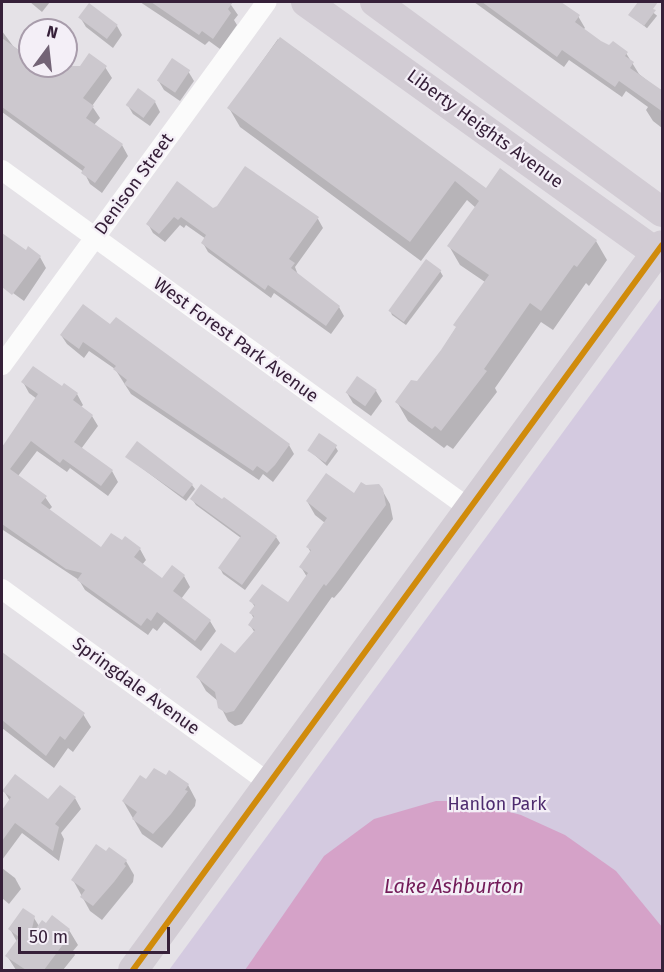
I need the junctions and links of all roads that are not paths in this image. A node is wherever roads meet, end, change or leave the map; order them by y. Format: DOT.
graph roads {
  1 [pos="267,2"];
  2 [pos="306,2"];
  3 [pos="375,2"];
  4 [pos="2,170"];
  5 [pos="663,212"];
  6 [pos="95,238"];
  7 [pos="661,252"];
  8 [pos="2,365"];
  9 [pos="470,509"];
  10 [pos="2,589"];
  11 [pos="270,784"];
  12 [pos="133,970"];
  1 -- 6 [label="street, Denison Street"];
  2 -- 7 [label="main road, Liberty Heights Avenue"];
  3 -- 5 [label="main road, Liberty Heights Avenue"];
  4 -- 6 [label="street, West Forest Park Avenue"];
  6 -- 8 [label="street, Denison Street"];
  6 -- 9 [label="street, West Forest Park Avenue"];
  7 -- 9 [label="main road"];
  9 -- 11 [label="main road"];
  10 -- 11 [label="street, Springdale Avenue"];
  11 -- 12 [label="main road"];
}
